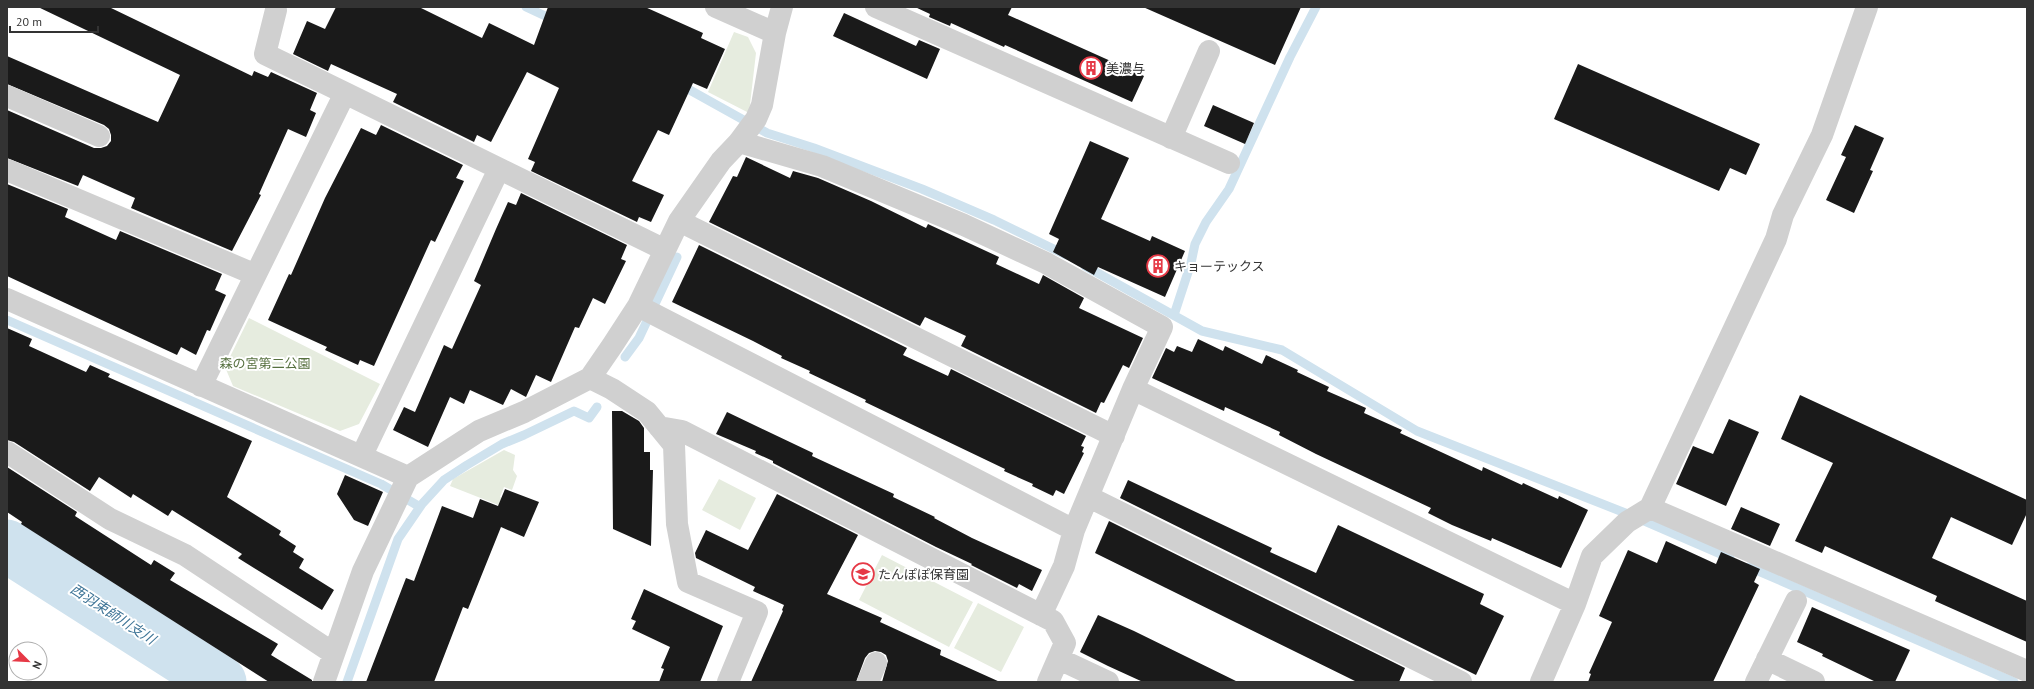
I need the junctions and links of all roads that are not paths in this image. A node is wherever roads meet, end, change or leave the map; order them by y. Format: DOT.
graph roads {
  1 [pos="716,7"];
  2 [pos="782,7"];
  3 [pos="876,7"];
  4 [pos="1867,7"];
  5 [pos="276,10"];
  6 [pos="775,33"];
  7 [pos="1209,51"];
  8 [pos="345,93"];
  9 [pos="7,96"];
  10 [pos="748,131"];
  11 [pos="98,136"];
  12 [pos="1171,138"];
  13 [pos="1228,163"];
  14 [pos="500,169"];
  15 [pos="7,170"];
  16 [pos="679,221"];
  17 [pos="665,250"];
  18 [pos="254,274"];
  19 [pos="7,299"];
  20 [pos="647,311"];
  21 [pos="590,378"];
  22 [pos="201,386"];
  23 [pos="1133,389"];
  24 [pos="659,427"];
  25 [pos="1114,436"];
  26 [pos="7,452"];
  27 [pos="362,455"];
  28 [pos="402,488"];
  29 [pos="1089,497"];
  30 [pos="1638,514"];
  31 [pos="1074,530"];
  32 [pos="1796,601"];
  33 [pos="1575,604"];
  34 [pos="1041,616"];
  35 [pos="333,653"];
  36 [pos="1059,659"];
  37 [pos="1767,659"];
  38 [pos="2027,671"];
  39 [pos="324,682"];
  40 [pos="728,682"];
  41 [pos="1048,682"];
  42 [pos="1108,682"];
  43 [pos="1460,682"];
  44 [pos="1541,682"];
  45 [pos="1756,682"];
  46 [pos="1814,682"];
  1 -- 6 [label="street"];
  2 -- 6 [label="street"];
  3 -- 12 [label="street"];
  4 -- 30 [label="street"];
  5 -- 8 [label="street"];
  6 -- 10 [label="street"];
  7 -- 12 [label="street"];
  8 -- 14 [label="street"];
  8 -- 18 [label="street"];
  9 -- 11 [label="street"];
  10 -- 16 [label="street"];
  10 -- 23 [label="street"];
  12 -- 13 [label="street"];
  14 -- 17 [label="street"];
  14 -- 27 [label="street"];
  15 -- 18 [label="street"];
  16 -- 17 [label="street"];
  16 -- 25 [label="street"];
  17 -- 20 [label="street"];
  18 -- 22 [label="street"];
  19 -- 22 [label="street"];
  20 -- 21 [label="street"];
  20 -- 31 [label="street"];
  21 -- 24 [label="street"];
  21 -- 28 [label="street"];
  22 -- 27 [label="street"];
  23 -- 25 [label="street"];
  23 -- 33 [label="street"];
  24 -- 34 [label="street"];
  24 -- 40 [label="street"];
  25 -- 29 [label="street"];
  26 -- 35 [label="street"];
  27 -- 28 [label="street"];
  28 -- 35 [label="street"];
  29 -- 31 [label="street"];
  29 -- 43 [label="street"];
  30 -- 33 [label="street"];
  30 -- 38 [label="street"];
  31 -- 34 [label="street"];
  32 -- 37 [label="street"];
  33 -- 44 [label="street"];
  34 -- 36 [label="street"];
  35 -- 39 [label="street"];
  36 -- 41 [label="street"];
  36 -- 42 [label="street"];
  37 -- 45 [label="street"];
  37 -- 46 [label="street"];
}
